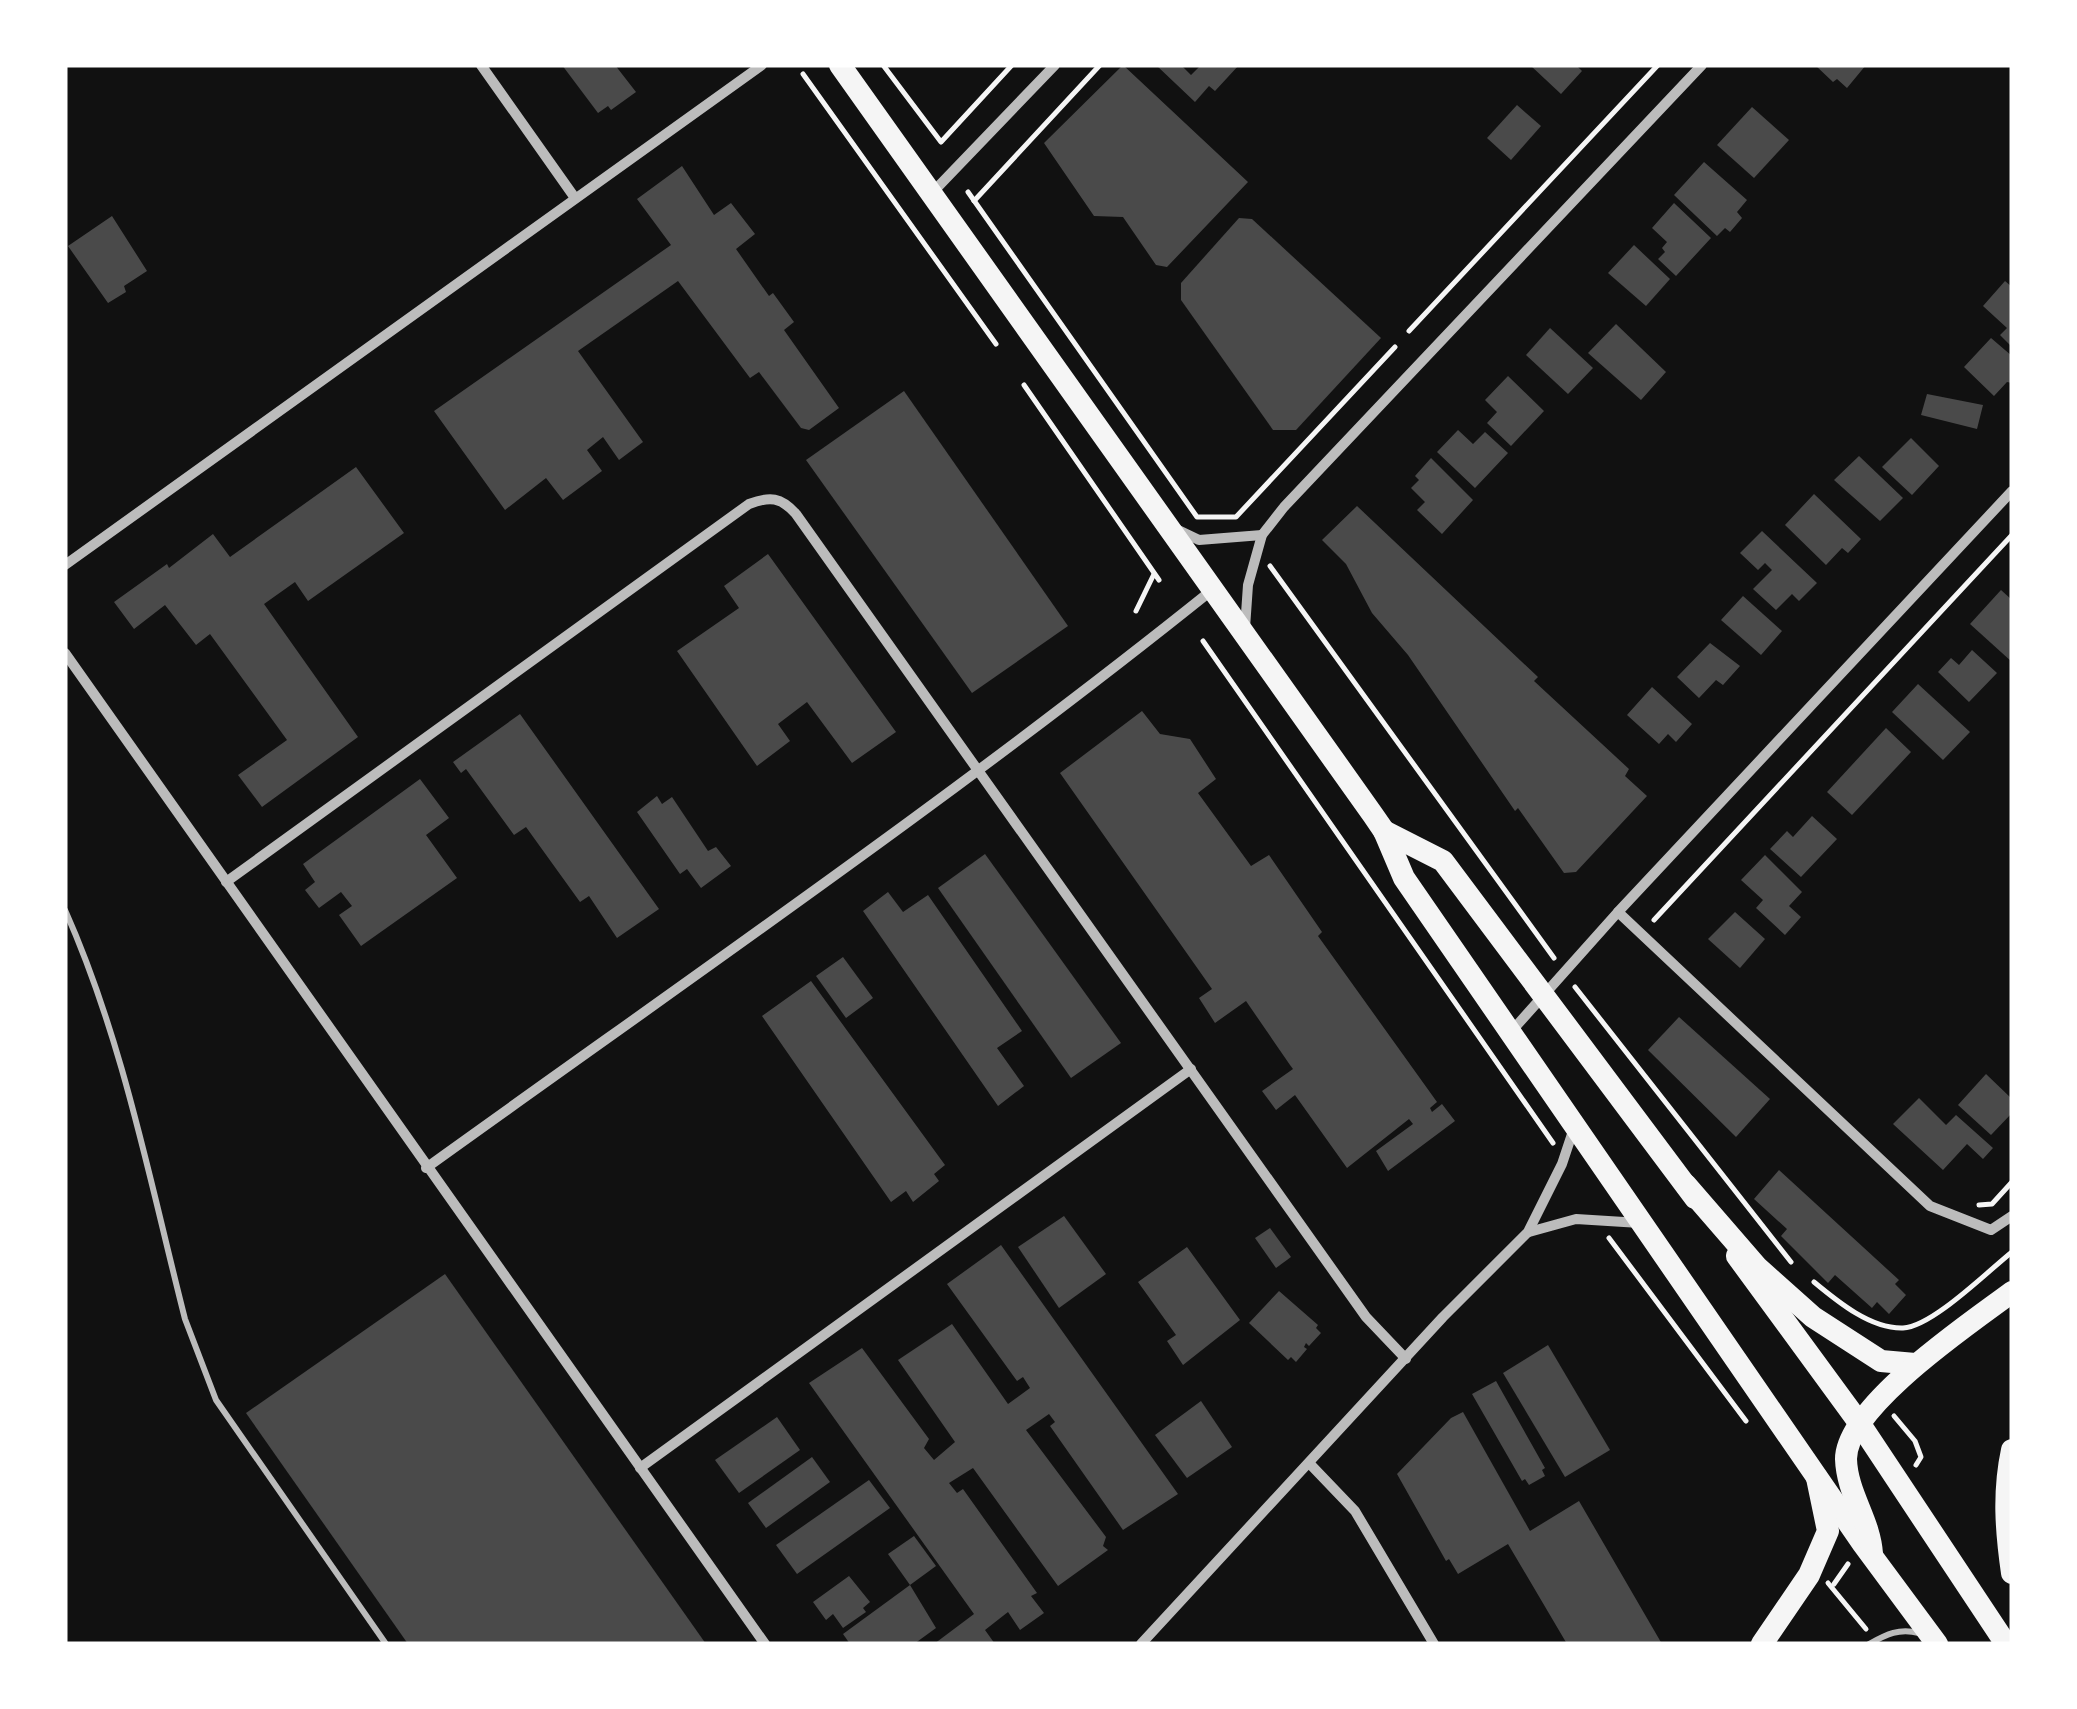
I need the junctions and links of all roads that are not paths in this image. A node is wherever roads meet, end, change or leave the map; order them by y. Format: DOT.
graph roads {
  1 [pos="480,65"];
  2 [pos="762,65"];
  3 [pos="840,65"];
  4 [pos="1055,65"];
  5 [pos="1702,65"];
  6 [pos="931,194"];
  7 [pos="575,198"];
  8 [pos="2012,491"];
  9 [pos="1167,525"];
  10 [pos="1262,536"];
  11 [pos="65,564"];
  12 [pos="1212,589"];
  13 [pos="1245,635"];
  14 [pos="65,653"];
  15 [pos="979,769"];
  16 [pos="1384,831"];
  17 [pos="226,882"];
  18 [pos="65,910"];
  19 [pos="1618,912"];
  20 [pos="1544,998"];
  21 [pos="1510,1032"];
  22 [pos="1191,1069"];
  23 [pos="1575,1126"];
  24 [pos="426,1168"];
  25 [pos="1686,1185"];
  26 [pos="2012,1216"];
  27 [pos="1642,1223"];
  28 [pos="1528,1232"];
  29 [pos="2012,1292"];
  30 [pos="1406,1359"];
  31 [pos="1915,1364"];
  32 [pos="1860,1424"];
  33 [pos="2012,1450"];
  34 [pos="1310,1464"];
  35 [pos="640,1468"];
  36 [pos="1817,1478"];
  37 [pos="1872,1554"];
  38 [pos="2012,1573"];
  39 [pos="1935,1641"];
  40 [pos="1872,1642"];
  41 [pos="386,1644"];
  42 [pos="765,1644"];
  43 [pos="1142,1644"];
  44 [pos="1434,1644"];
  45 [pos="1762,1644"];
  46 [pos="2006,1644"];
  1 -- 7 [label="street"];
  2 -- 7 [label="street"];
  3 -- 6 [label="highway"];
  4 -- 6 [label="street"];
  5 -- 10 [label="street"];
  6 -- 9 [label="highway"];
  7 -- 11 [label="street"];
  8 -- 19 [label="street"];
  9 -- 10 [label="street"];
  9 -- 12 [label="highway"];
  10 -- 13 [label="street"];
  12 -- 13 [label="highway"];
  12 -- 15 [label="street"];
  13 -- 16 [label="highway"];
  14 -- 17 [label="street"];
  15 -- 17 [label="street"];
  15 -- 22 [label="street"];
  15 -- 24 [label="street"];
  16 -- 20 [label="highway"];
  16 -- 21 [label="highway"];
  17 -- 24 [label="street"];
  18 -- 41 [label="lane"];
  19 -- 20 [label="street"];
  19 -- 26 [label="street"];
  20 -- 21 [label="street"];
  20 -- 25 [label="highway"];
  21 -- 23 [label="highway"];
  22 -- 30 [label="street"];
  22 -- 35 [label="street"];
  23 -- 27 [label="highway"];
  23 -- 28 [label="street"];
  24 -- 35 [label="street"];
  25 -- 31 [label="highway"];
  25 -- 32 [label="highway"];
  27 -- 28 [label="street"];
  27 -- 36 [label="highway"];
  28 -- 30 [label="street"];
  29 -- 31 [label="highway"];
  30 -- 34 [label="street"];
  31 -- 32 [label="highway"];
  32 -- 37 [label="highway"];
  32 -- 46 [label="highway"];
  33 -- 38 [label="highway"];
  34 -- 43 [label="street"];
  34 -- 44 [label="street"];
  35 -- 42 [label="street"];
  36 -- 37 [label="highway"];
  36 -- 45 [label="highway"];
  37 -- 39 [label="highway"];
  39 -- 40 [label="lane"];
}
